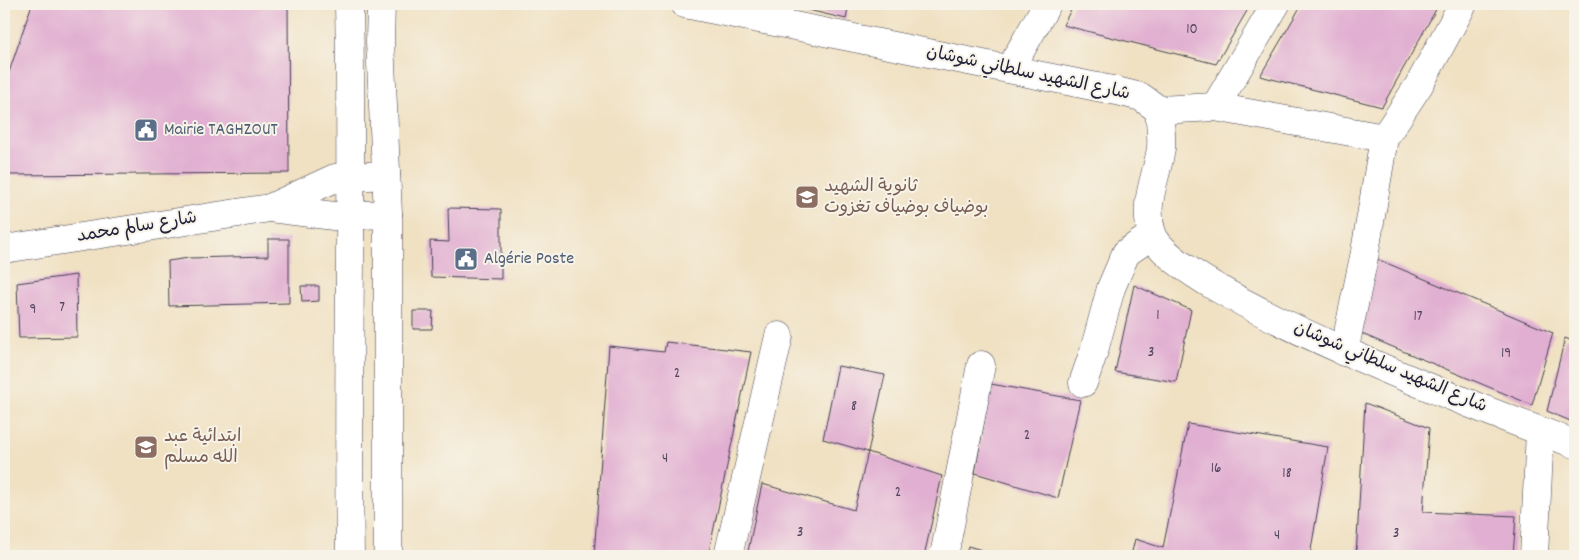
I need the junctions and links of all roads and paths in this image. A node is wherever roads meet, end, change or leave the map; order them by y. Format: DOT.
graph roads {
  1 [pos="349,4"];
  2 [pos="381,4"];
  3 [pos="686,4"];
  4 [pos="1047,4"];
  5 [pos="1276,4"];
  6 [pos="1463,4"];
  7 [pos="1010,69"];
  8 [pos="1215,107"];
  9 [pos="1159,110"];
  10 [pos="1384,138"];
  11 [pos="351,175"];
  12 [pos="386,175"];
  13 [pos="270,208"];
  14 [pos="388,214"];
  15 [pos="351,216"];
  16 [pos="1152,235"];
  17 [pos="4,249"];
  18 [pos="778,336"];
  19 [pos="1344,352"];
  20 [pos="981,365"];
  21 [pos="1083,383"];
  22 [pos="1540,431"];
  23 [pos="1575,444"];
  24 [pos="350,556"];
  25 [pos="388,556"];
  26 [pos="728,556"];
  27 [pos="944,556"];
  28 [pos="1534,556"];
  1 -- 11 [label="main road"];
  2 -- 12 [label="main road"];
  3 -- 7 [label="main road, شارع الشهيد سلطاني شوشان"];
  4 -- 7 [label="main road"];
  5 -- 8 [label="main road"];
  6 -- 10 [label="main road"];
  7 -- 9 [label="main road, شارع الشهيد سلطاني شوشان"];
  8 -- 9 [label="main road"];
  8 -- 10 [label="main road"];
  9 -- 16 [label="main road, شارع الشهيد سلطاني شوشان"];
  10 -- 19 [label="main road"];
  11 -- 12 [label="main road, شارع سالم محمد"];
  11 -- 13 [label="main road, شارع سالم محمد"];
  11 -- 15 [label="main road"];
  12 -- 14 [label="main road"];
  13 -- 15 [label="main road, شارع سالم محمد"];
  13 -- 17 [label="main road, شارع سالم محمد"];
  14 -- 15 [label="main road, شارع سالم محمد"];
  14 -- 25 [label="main road"];
  15 -- 24 [label="main road"];
  16 -- 19 [label="main road, شارع الشهيد سلطاني شوشان"];
  16 -- 21 [label="main road"];
  18 -- 26 [label="main road"];
  19 -- 22 [label="main road, شارع الشهيد سلطاني شوشان"];
  20 -- 27 [label="main road"];
  22 -- 23 [label="main road, شارع الشهيد سلطاني شوشان"];
  22 -- 28 [label="main road"];
}
